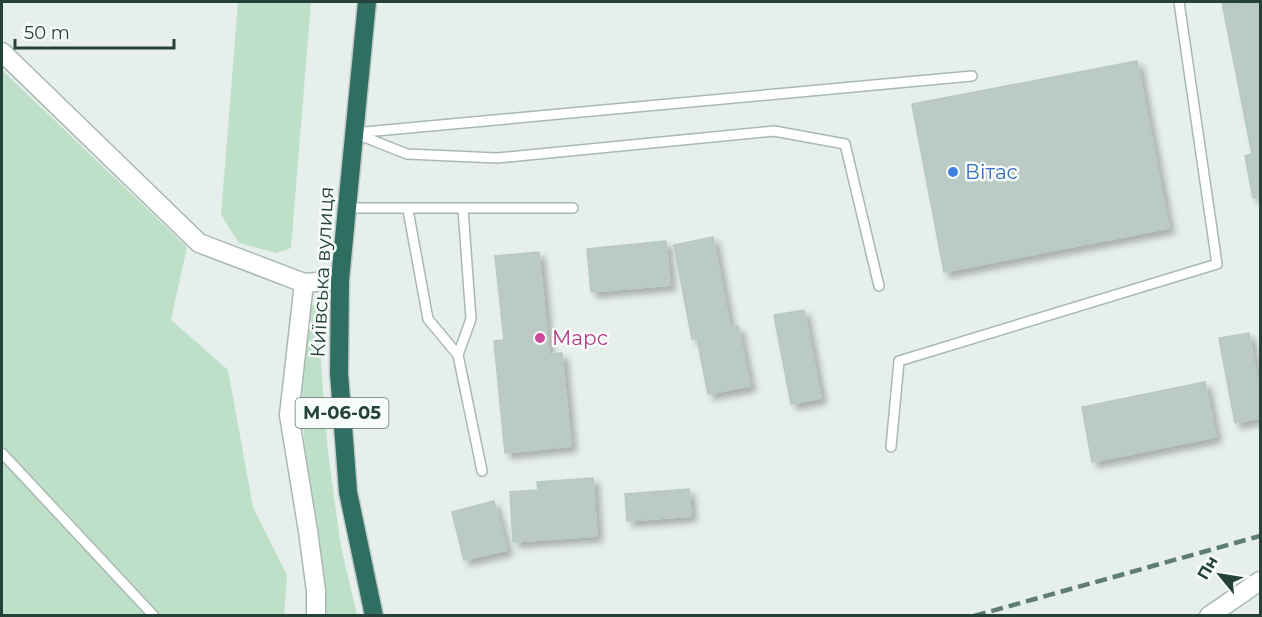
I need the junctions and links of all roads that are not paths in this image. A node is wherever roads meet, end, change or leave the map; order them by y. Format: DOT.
graph roads {
  1 [pos="367,2"];
  2 [pos="1179,2"];
  3 [pos="2,52"];
  4 [pos="972,76"];
  5 [pos="354,133"];
  6 [pos="347,208"];
  7 [pos="573,208"];
  8 [pos="464,209"];
  9 [pos="408,210"];
  10 [pos="340,280"];
  11 [pos="304,283"];
  12 [pos="879,286"];
  13 [pos="458,355"];
  14 [pos="891,447"];
  15 [pos="2,453"];
  16 [pos="482,471"];
  17 [pos="1260,581"];
  18 [pos="154,615"];
  19 [pos="316,615"];
  20 [pos="374,615"];
  21 [pos="1209,615"];
  1 -- 5 [label="highway, Київська вулиця / М-06-05"];
  2 -- 14 [label="lane"];
  3 -- 11 [label="street"];
  4 -- 5 [label="lane"];
  5 -- 6 [label="highway, Київська вулиця / М-06-05"];
  5 -- 12 [label="lane"];
  6 -- 9 [label="lane"];
  6 -- 10 [label="highway, Київська вулиця / М-06-05"];
  7 -- 8 [label="lane"];
  8 -- 9 [label="lane"];
  8 -- 13 [label="lane"];
  9 -- 13 [label="lane"];
  10 -- 11 [label="street"];
  10 -- 20 [label="highway, Київська вулиця / М-06-05"];
  11 -- 19 [label="street"];
  13 -- 16 [label="lane"];
  15 -- 18 [label="lane"];
  17 -- 21 [label="street"];
}
